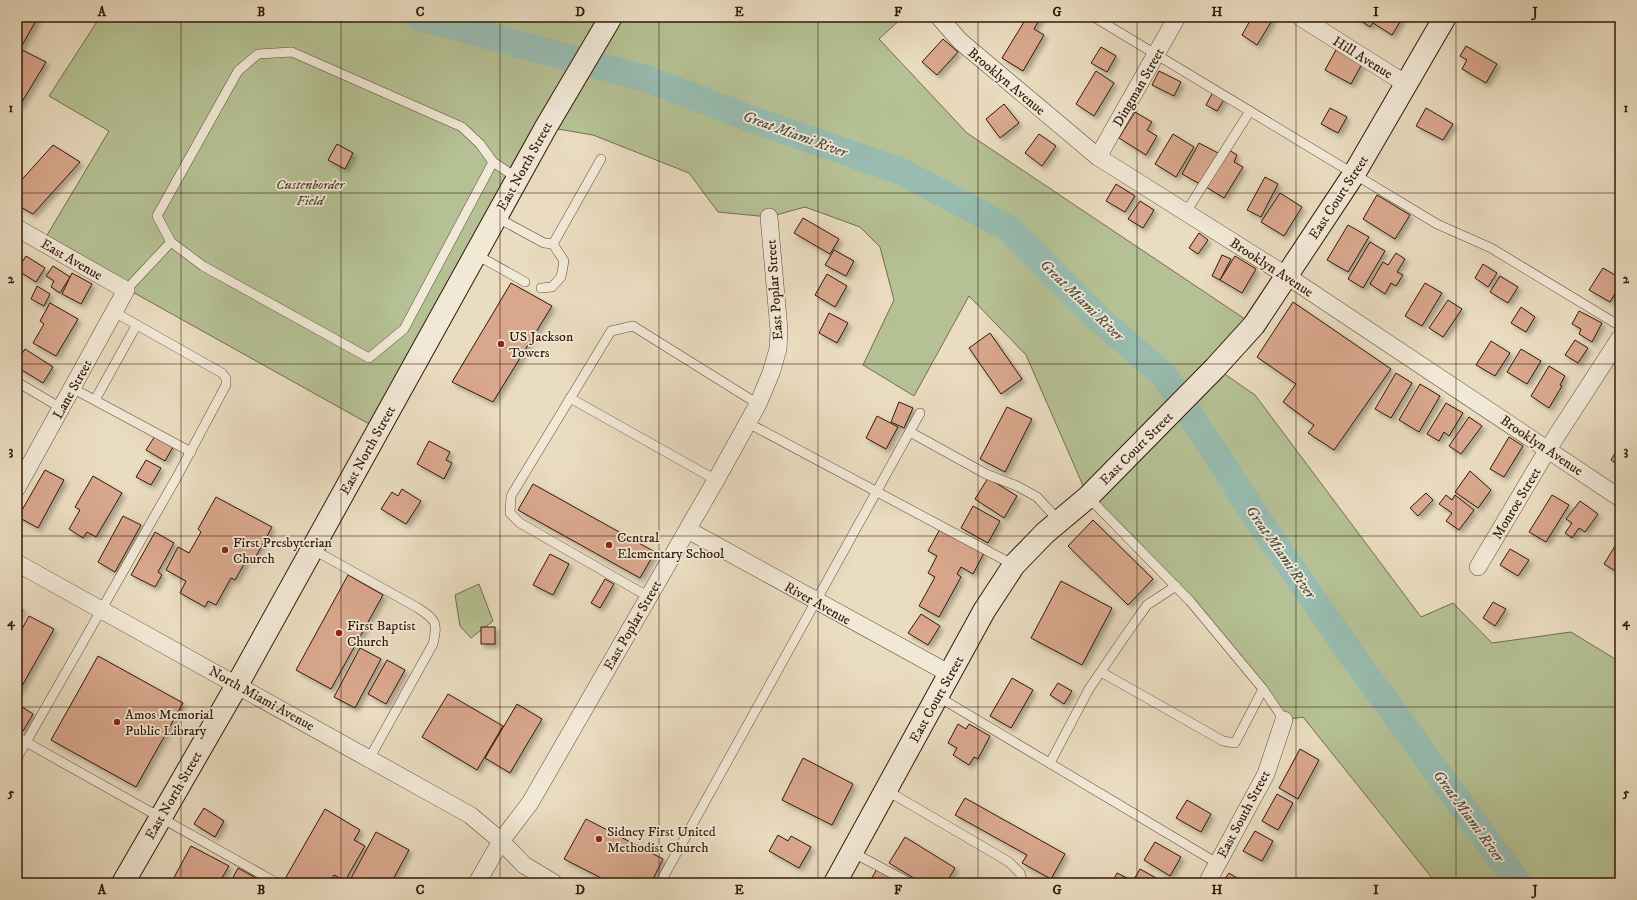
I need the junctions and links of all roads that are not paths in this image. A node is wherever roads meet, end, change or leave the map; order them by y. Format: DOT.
graph roads {
  1 [pos="611,17"];
  2 [pos="938,17"];
  3 [pos="1094,17"];
  4 [pos="1177,17"];
  5 [pos="1300,17"];
  6 [pos="1445,17"];
  7 [pos="1156,55"];
  8 [pos="1406,84"];
  9 [pos="1250,111"];
  10 [pos="1098,157"];
  11 [pos="601,159"];
  12 [pos="493,162"];
  13 [pos="1354,174"];
  14 [pos="517,178"];
  15 [pos="1186,212"];
  16 [pos="496,217"];
  17 [pos="768,217"];
  18 [pos="17,228"];
  19 [pos="171,242"];
  20 [pos="553,244"];
  21 [pos="475,254"];
  22 [pos="1287,276"];
  23 [pos="525,282"];
  24 [pos="541,288"];
  25 [pos="126,290"];
  26 [pos="114,312"];
  27 [pos="136,326"];
  28 [pos="1620,326"];
  29 [pos="1620,338"];
  30 [pos="17,382"];
  31 [pos="72,388"];
  32 [pos="570,398"];
  33 [pos="95,400"];
  34 [pos="758,404"];
  35 [pos="61,408"];
  36 [pos="920,413"];
  37 [pos="748,423"];
  38 [pos="910,432"];
  39 [pos="1548,449"];
  40 [pos="191,452"];
  41 [pos="716,480"];
  42 [pos="17,488"];
  43 [pos="878,492"];
  44 [pos="1088,497"];
  45 [pos="1620,498"];
  46 [pos="1059,521"];
  47 [pos="688,530"];
  48 [pos="312,549"];
  49 [pos="17,563"];
  50 [pos="1014,565"];
  51 [pos="1478,567"];
  52 [pos="1176,586"];
  53 [pos="649,597"];
  54 [pos="816,602"];
  55 [pos="102,610"];
  56 [pos="1101,672"];
  57 [pos="950,674"];
  58 [pos="237,685"];
  59 [pos="1263,689"];
  60 [pos="937,696"];
  61 [pos="1284,720"];
  62 [pos="17,736"];
  63 [pos="27,742"];
  64 [pos="17,758"];
  65 [pos="369,759"];
  66 [pos="1050,763"];
  67 [pos="886,790"];
  68 [pos="160,817"];
  69 [pos="501,841"];
  70 [pos="852,852"];
  71 [pos="1217,863"];
  72 [pos="548,882"];
  73 [pos="124,883"];
  74 [pos="277,883"];
  75 [pos="477,883"];
  76 [pos="660,883"];
  77 [pos="835,883"];
  78 [pos="910,883"];
  79 [pos="1022,883"];
  80 [pos="1207,883"];
  1 -- 14 [label="main road, East North Street"];
  2 -- 10 [label="street, Brooklyn Avenue"];
  3 -- 7 [label="lane"];
  4 -- 7 [label="street, Dingman Street"];
  5 -- 8 [label="street, Hill Avenue"];
  6 -- 8 [label="main road, East Court Street"];
  7 -- 9 [label="lane"];
  7 -- 10 [label="street, Dingman Street"];
  8 -- 13 [label="main road, East Court Street"];
  9 -- 13 [label="lane"];
  9 -- 15 [label="lane"];
  10 -- 15 [label="street, Brooklyn Avenue"];
  11 -- 20 [label="lane"];
  12 -- 14 [label="lane"];
  12 -- 19 [label="lane"];
  12 -- 19 [label="lane"];
  13 -- 22 [label="main road, East Court Street"];
  13 -- 28 [label="lane"];
  14 -- 16 [label="main road, East North Street"];
  15 -- 22 [label="street, Brooklyn Avenue"];
  16 -- 20 [label="lane"];
  16 -- 21 [label="main road, East North Street"];
  17 -- 34 [label="street, East Poplar Street"];
  18 -- 25 [label="street, East Avenue"];
  19 -- 25 [label="lane"];
  20 -- 24 [label="lane"];
  21 -- 23 [label="lane"];
  21 -- 48 [label="main road, East North Street"];
  22 -- 39 [label="street, Brooklyn Avenue"];
  22 -- 44 [label="main road, East Court Street"];
  25 -- 26 [label="street, Lane Street"];
  26 -- 27 [label="lane"];
  26 -- 31 [label="street, Lane Street"];
  27 -- 33 [label="lane"];
  27 -- 40 [label="lane"];
  29 -- 39 [label="street, Monroe Street"];
  30 -- 35 [label="lane"];
  31 -- 33 [label="lane"];
  31 -- 35 [label="street, Lane Street"];
  32 -- 34 [label="lane"];
  32 -- 41 [label="lane"];
  32 -- 53 [label="lane"];
  33 -- 40 [label="lane"];
  34 -- 37 [label="street, East Poplar Street"];
  35 -- 42 [label="street, Lane Street"];
  36 -- 38 [label="lane"];
  37 -- 41 [label="street, East Poplar Street"];
  37 -- 43 [label="lane"];
  38 -- 43 [label="lane"];
  38 -- 46 [label="lane"];
  39 -- 45 [label="street, Brooklyn Avenue"];
  39 -- 51 [label="street, Monroe Street"];
  40 -- 55 [label="lane"];
  41 -- 47 [label="street, East Poplar Street"];
  43 -- 50 [label="lane"];
  43 -- 54 [label="lane"];
  44 -- 46 [label="main road, East Court Street"];
  44 -- 52 [label="lane"];
  46 -- 50 [label="main road, East Court Street"];
  47 -- 53 [label="street, East Poplar Street"];
  47 -- 54 [label="street, River Avenue"];
  48 -- 58 [label="main road, East North Street"];
  48 -- 65 [label="lane"];
  49 -- 55 [label="street, North Miami Avenue"];
  50 -- 57 [label="main road, East Court Street"];
  52 -- 56 [label="lane"];
  52 -- 59 [label="lane"];
  53 -- 69 [label="street, East Poplar Street"];
  54 -- 57 [label="street, River Avenue"];
  54 -- 76 [label="lane"];
  55 -- 58 [label="street, North Miami Avenue"];
  55 -- 63 [label="lane"];
  56 -- 59 [label="lane"];
  56 -- 66 [label="lane"];
  57 -- 60 [label="main road, East Court Street"];
  58 -- 65 [label="street, North Miami Avenue"];
  58 -- 68 [label="main road, East North Street"];
  59 -- 61 [label="lane"];
  60 -- 66 [label="lane"];
  60 -- 67 [label="main road, East Court Street"];
  61 -- 71 [label="street, East South Street"];
  62 -- 63 [label="lane"];
  63 -- 64 [label="lane"];
  63 -- 68 [label="lane"];
  65 -- 69 [label="street, North Miami Avenue"];
  66 -- 71 [label="lane"];
  67 -- 70 [label="main road, East Court Street"];
  67 -- 79 [label="lane"];
  68 -- 73 [label="main road, East North Street"];
  68 -- 74 [label="lane"];
  69 -- 72 [label="street, North Miami Avenue"];
  69 -- 75 [label="street, East Poplar Street"];
  70 -- 77 [label="main road, East Court Street"];
  70 -- 78 [label="lane"];
  71 -- 80 [label="street, East South Street"];
}
